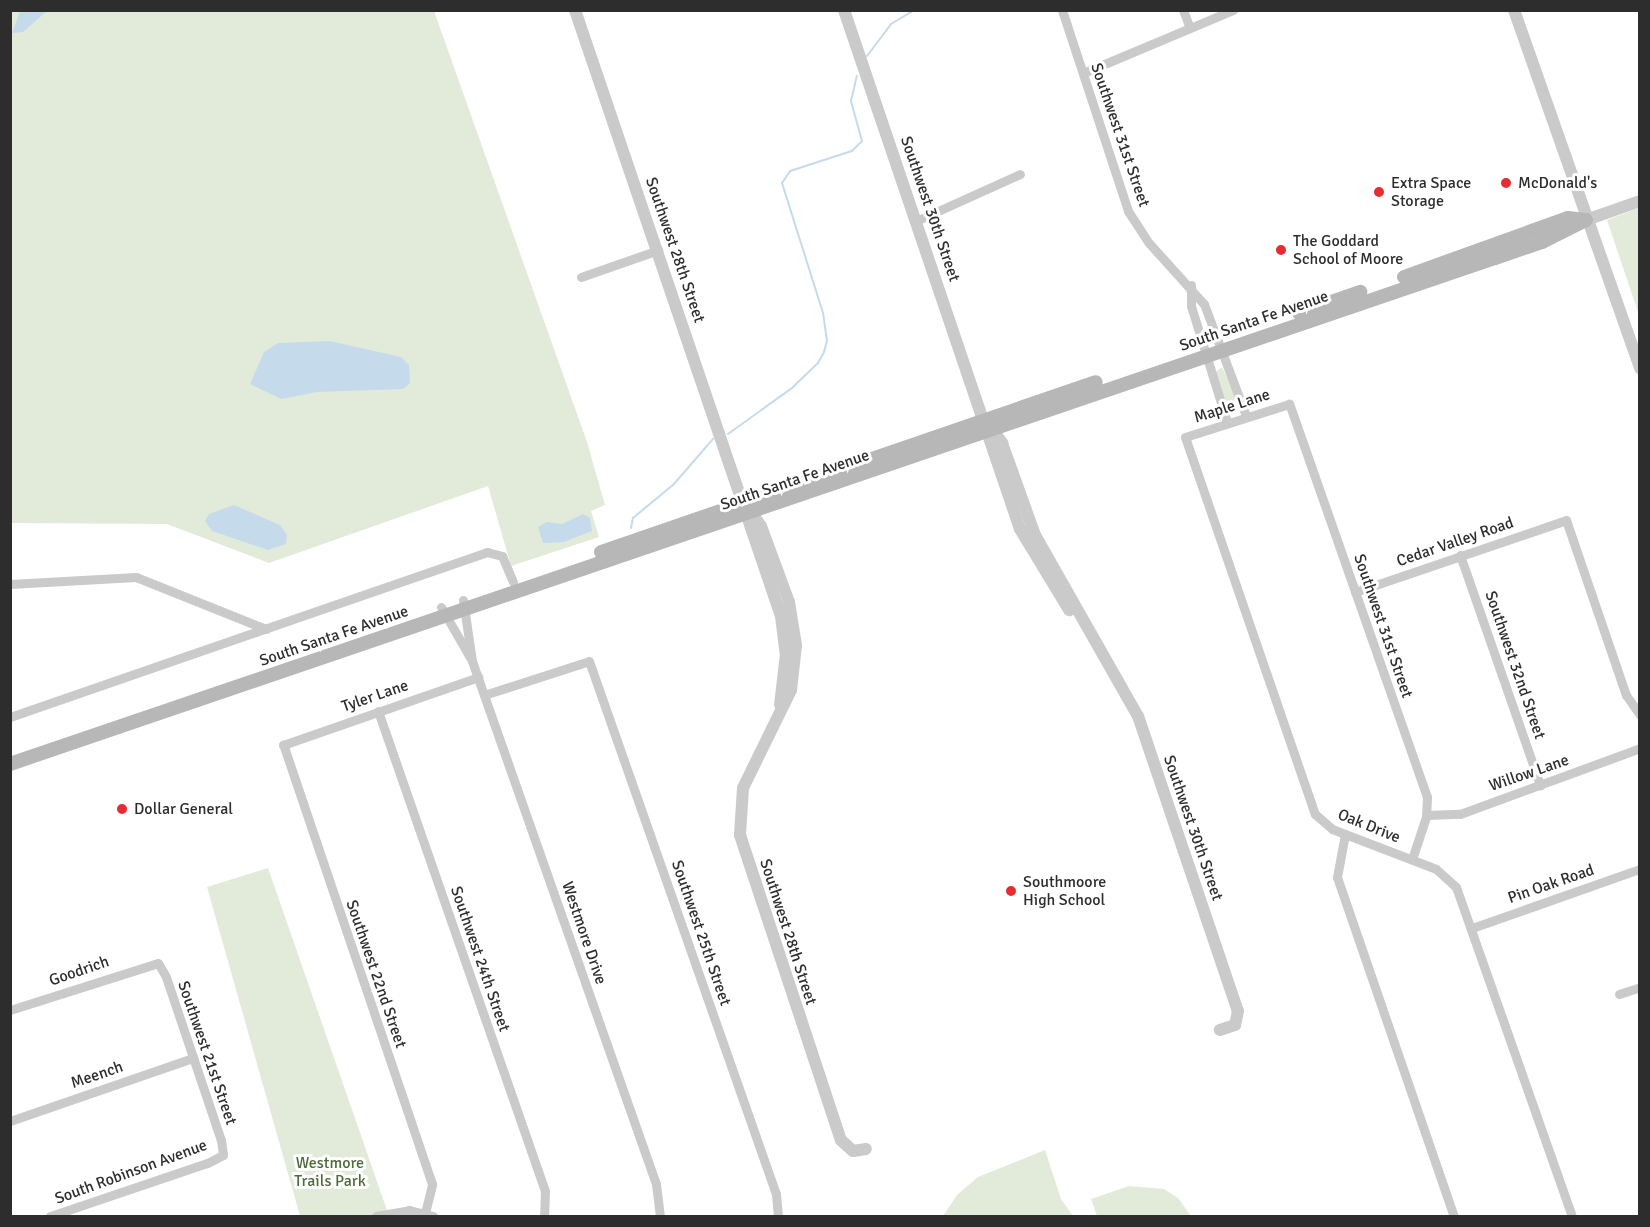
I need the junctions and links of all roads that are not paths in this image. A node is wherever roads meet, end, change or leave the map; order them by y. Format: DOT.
graph roads {
  1 [pos="575,10"];
  2 [pos="844,10"];
  3 [pos="1062,10"];
  4 [pos="1183,10"];
  5 [pos="1233,10"];
  6 [pos="1514,10"];
  7 [pos="1190,28"];
  8 [pos="1083,73"];
  9 [pos="1020,174"];
  10 [pos="1640,201"];
  11 [pos="1586,220"];
  12 [pos="916,221"];
  13 [pos="658,250"];
  14 [pos="581,277"];
  15 [pos="1191,285"];
  16 [pos="1219,345"];
  17 [pos="1204,350"];
  18 [pos="1640,368"];
  19 [pos="1289,404"];
  20 [pos="1246,416"];
  21 [pos="1227,422"];
  22 [pos="988,427"];
  23 [pos="1185,436"];
  24 [pos="748,509"];
  25 [pos="1460,555"];
  26 [pos="513,582"];
  27 [pos="10,584"];
  28 [pos="1355,592"];
  29 [pos="464,604"];
  30 [pos="442,612"];
  31 [pos="266,629"];
  32 [pos="472,661"];
  33 [pos="478,677"];
  34 [pos="484,695"];
  35 [pos="378,711"];
  36 [pos="1640,715"];
  37 [pos="10,717"];
  38 [pos="283,745"];
  39 [pos="1640,748"];
  40 [pos="10,755"];
  41 [pos="10,764"];
  42 [pos="1540,785"];
  43 [pos="1427,815"];
  44 [pos="1345,834"];
  45 [pos="1412,859"];
  46 [pos="1640,869"];
  47 [pos="1472,928"];
  48 [pos="158,963"];
  49 [pos="1640,987"];
  50 [pos="1619,994"];
  51 [pos="10,1010"];
  52 [pos="1220,1030"];
  53 [pos="193,1058"];
  54 [pos="10,1121"];
  55 [pos="866,1149"];
  56 [pos="223,1155"];
  57 [pos="429,1215"];
  58 [pos="50,1216"];
  59 [pos="376,1216"];
  60 [pos="544,1216"];
  61 [pos="660,1216"];
  62 [pos="778,1216"];
  63 [pos="1454,1216"];
  64 [pos="1572,1216"];
  1 -- 13 [label="street, Southwest 28th Street"];
  2 -- 12 [label="street, Southwest 30th Street"];
  3 -- 8 [label="street, Southwest 31st Street"];
  4 -- 7 [label="street"];
  5 -- 7 [label="street"];
  6 -- 11 [label="street"];
  7 -- 8 [label="street"];
  8 -- 15 [label="street, Southwest 31st Street"];
  9 -- 12 [label="street"];
  10 -- 11 [label="street, South Santa Fe Avenue"];
  11 -- 16 [label="main road, South Santa Fe Avenue"];
  11 -- 18 [label="street"];
  12 -- 22 [label="street, Southwest 30th Street"];
  13 -- 14 [label="street"];
  13 -- 24 [label="street, Southwest 28th Street"];
  15 -- 16 [label="street, Southwest 31st Street"];
  15 -- 17 [label="street"];
  16 -- 17 [label="main road, South Santa Fe Avenue"];
  16 -- 20 [label="street, Southwest 31st Street"];
  17 -- 21 [label="street"];
  17 -- 22 [label="main road, South Santa Fe Avenue"];
  19 -- 20 [label="street, Maple Lane"];
  19 -- 28 [label="street, Southwest 31st Street"];
  20 -- 21 [label="street, Maple Lane"];
  21 -- 23 [label="street, Maple Lane"];
  22 -- 24 [label="main road, South Santa Fe Avenue"];
  22 -- 52 [label="street, Southwest 30th Street"];
  23 -- 44 [label="street, Oak Drive"];
  24 -- 26 [label="main road, South Santa Fe Avenue"];
  24 -- 29 [label="main road, South Santa Fe Avenue"];
  24 -- 55 [label="street, Southwest 28th Street"];
  25 -- 28 [label="street, Cedar Valley Road"];
  25 -- 36 [label="street, Cedar Valley Road"];
  25 -- 42 [label="street, Southwest 32nd Street"];
  26 -- 29 [label="main road, South Santa Fe Avenue"];
  26 -- 31 [label="street"];
  27 -- 31 [label="street"];
  28 -- 43 [label="street, Southwest 31st Street"];
  29 -- 30 [label="main road, South Santa Fe Avenue"];
  29 -- 32 [label="street, Westmore Drive"];
  30 -- 32 [label="street, Westmore Drive"];
  30 -- 40 [label="main road, South Santa Fe Avenue"];
  30 -- 41 [label="main road, South Santa Fe Avenue"];
  31 -- 37 [label="street"];
  32 -- 33 [label="street, Westmore Drive"];
  33 -- 34 [label="street, Westmore Drive"];
  33 -- 35 [label="street, Tyler Lane"];
  34 -- 61 [label="street, Westmore Drive"];
  34 -- 62 [label="street, Southwest 25th Street"];
  35 -- 38 [label="street, Tyler Lane"];
  35 -- 60 [label="street, Southwest 24th Street"];
  38 -- 57 [label="street, Southwest 22nd Street"];
  39 -- 42 [label="street, Willow Lane"];
  42 -- 43 [label="street, Willow Lane"];
  43 -- 45 [label="street, Southwest 31st Street"];
  44 -- 45 [label="street, Oak Drive"];
  44 -- 63 [label="street"];
  45 -- 47 [label="street, Oak Drive"];
  46 -- 47 [label="street, Pin Oak Road"];
  47 -- 64 [label="street, Oak Drive"];
  48 -- 51 [label="street, Goodrich"];
  48 -- 53 [label="street, Southwest 21st Street"];
  49 -- 50 [label="street"];
  53 -- 54 [label="street, Meench"];
  53 -- 56 [label="street, Southwest 21st Street"];
  56 -- 58 [label="street, South Robinson Avenue"];
  57 -- 59 [label="street"];
}
